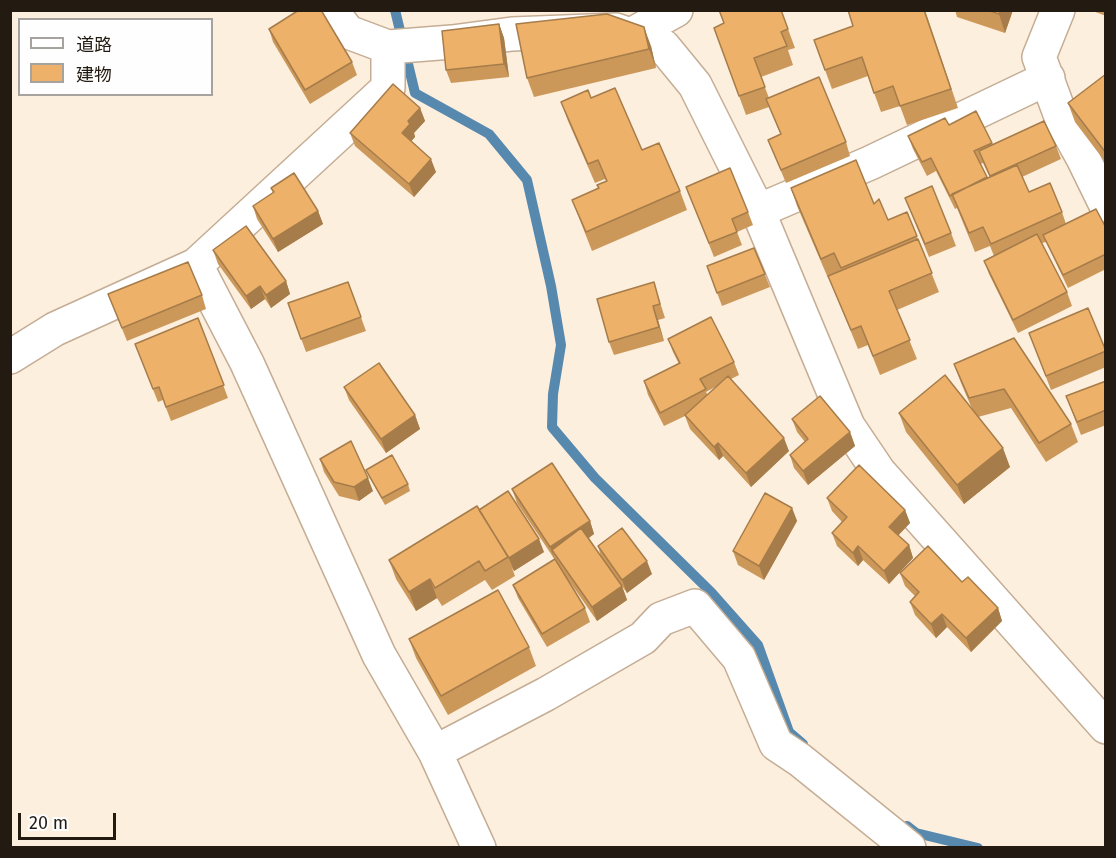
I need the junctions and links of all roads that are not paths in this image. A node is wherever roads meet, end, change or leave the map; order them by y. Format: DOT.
graph roads {
  1 [pos="331,10"];
  2 [pos="676,10"];
  3 [pos="1058,10"];
  4 [pos="510,22"];
  5 [pos="631,35"];
  6 [pos="388,47"];
  7 [pos="1048,78"];
  8 [pos="1106,204"];
  9 [pos="758,211"];
  10 [pos="196,265"];
  11 [pos="10,357"];
  12 [pos="1106,727"];
  13 [pos="435,752"];
  14 [pos="479,848"];
  15 [pos="909,848"];
  1 -- 6 [label="street"];
  2 -- 5 [label="street"];
  3 -- 7 [label="street"];
  4 -- 5 [label="street"];
  4 -- 6 [label="street"];
  5 -- 9 [label="street"];
  6 -- 10 [label="street"];
  7 -- 8 [label="street"];
  7 -- 9 [label="street"];
  9 -- 12 [label="street"];
  10 -- 11 [label="street"];
  10 -- 13 [label="street"];
  13 -- 14 [label="street"];
  13 -- 15 [label="street"];
}
